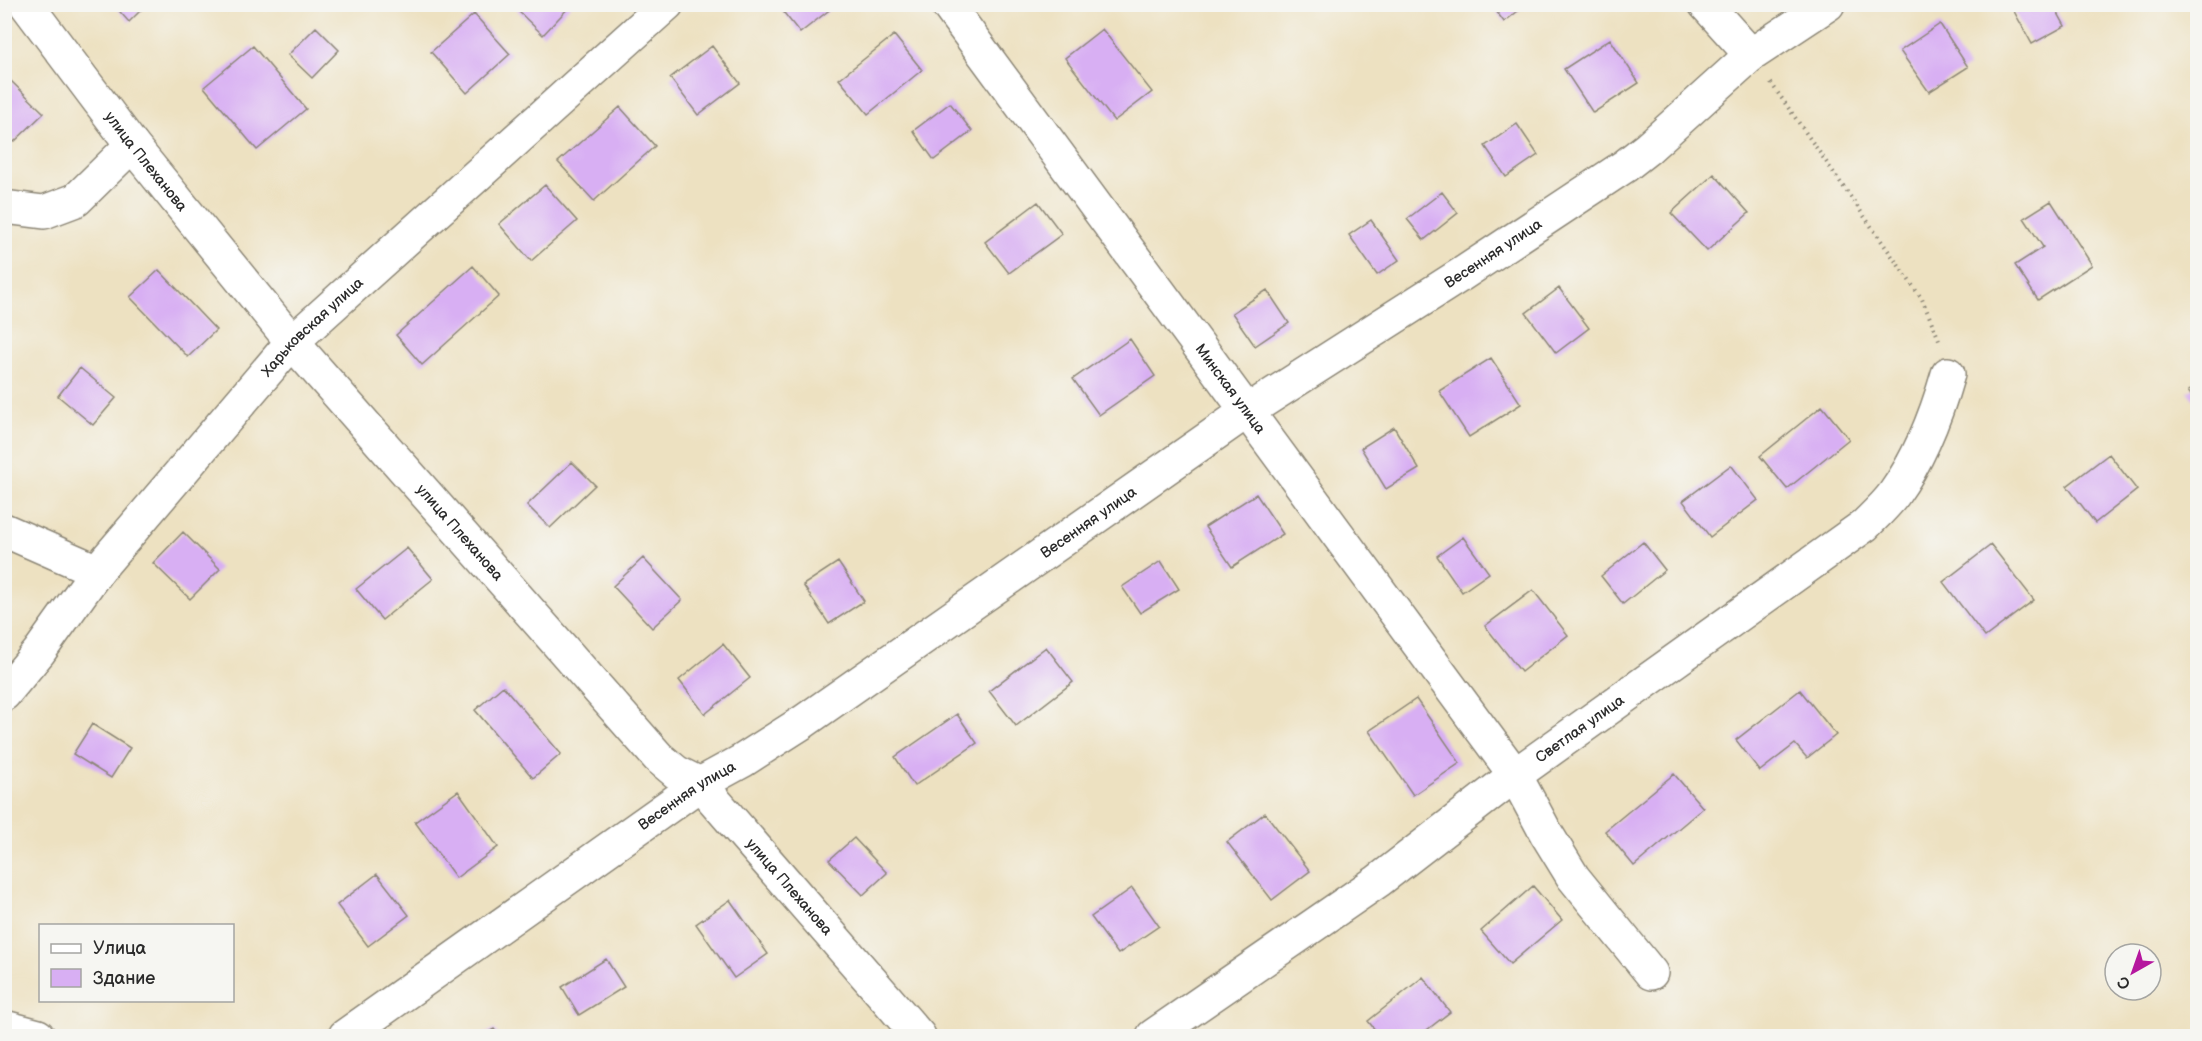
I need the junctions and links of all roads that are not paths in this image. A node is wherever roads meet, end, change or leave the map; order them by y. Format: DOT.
graph roads {
  1 [pos="26,4"];
  2 [pos="668,4"];
  3 [pos="947,4"];
  4 [pos="1705,4"];
  5 [pos="1828,4"];
  6 [pos="1751,55"];
  7 [pos="132,145"];
  8 [pos="4,207"];
  9 [pos="292,342"];
  10 [pos="1948,374"];
  11 [pos="1246,412"];
  12 [pos="4,531"];
  13 [pos="97,571"];
  14 [pos="4,694"];
  15 [pos="1515,775"];
  16 [pos="700,784"];
  17 [pos="1651,973"];
  18 [pos="4,1027"];
  19 [pos="38,1036"];
  20 [pos="345,1036"];
  21 [pos="919,1036"];
  22 [pos="1153,1036"];
  1 -- 7 [label="street, улица Плеханова"];
  2 -- 9 [label="street, Харьковская улица"];
  3 -- 11 [label="street, Минская улица"];
  4 -- 6 [label="street"];
  5 -- 6 [label="street, Весенняя улица"];
  6 -- 11 [label="street, Весенняя улица"];
  7 -- 8 [label="street"];
  7 -- 9 [label="street, улица Плеханова"];
  9 -- 13 [label="street, Харьковская улица"];
  9 -- 16 [label="street, улица Плеханова"];
  10 -- 15 [label="street, Светлая улица"];
  11 -- 15 [label="street, Минская улица"];
  11 -- 16 [label="street, Весенняя улица"];
  12 -- 13 [label="street"];
  13 -- 14 [label="street, Харьковская улица"];
  15 -- 17 [label="street, Минская улица"];
  15 -- 22 [label="street, Светлая улица"];
  16 -- 20 [label="street, Весенняя улица"];
  16 -- 21 [label="street, улица Плеханова"];
  18 -- 19 [label="street"];
}
